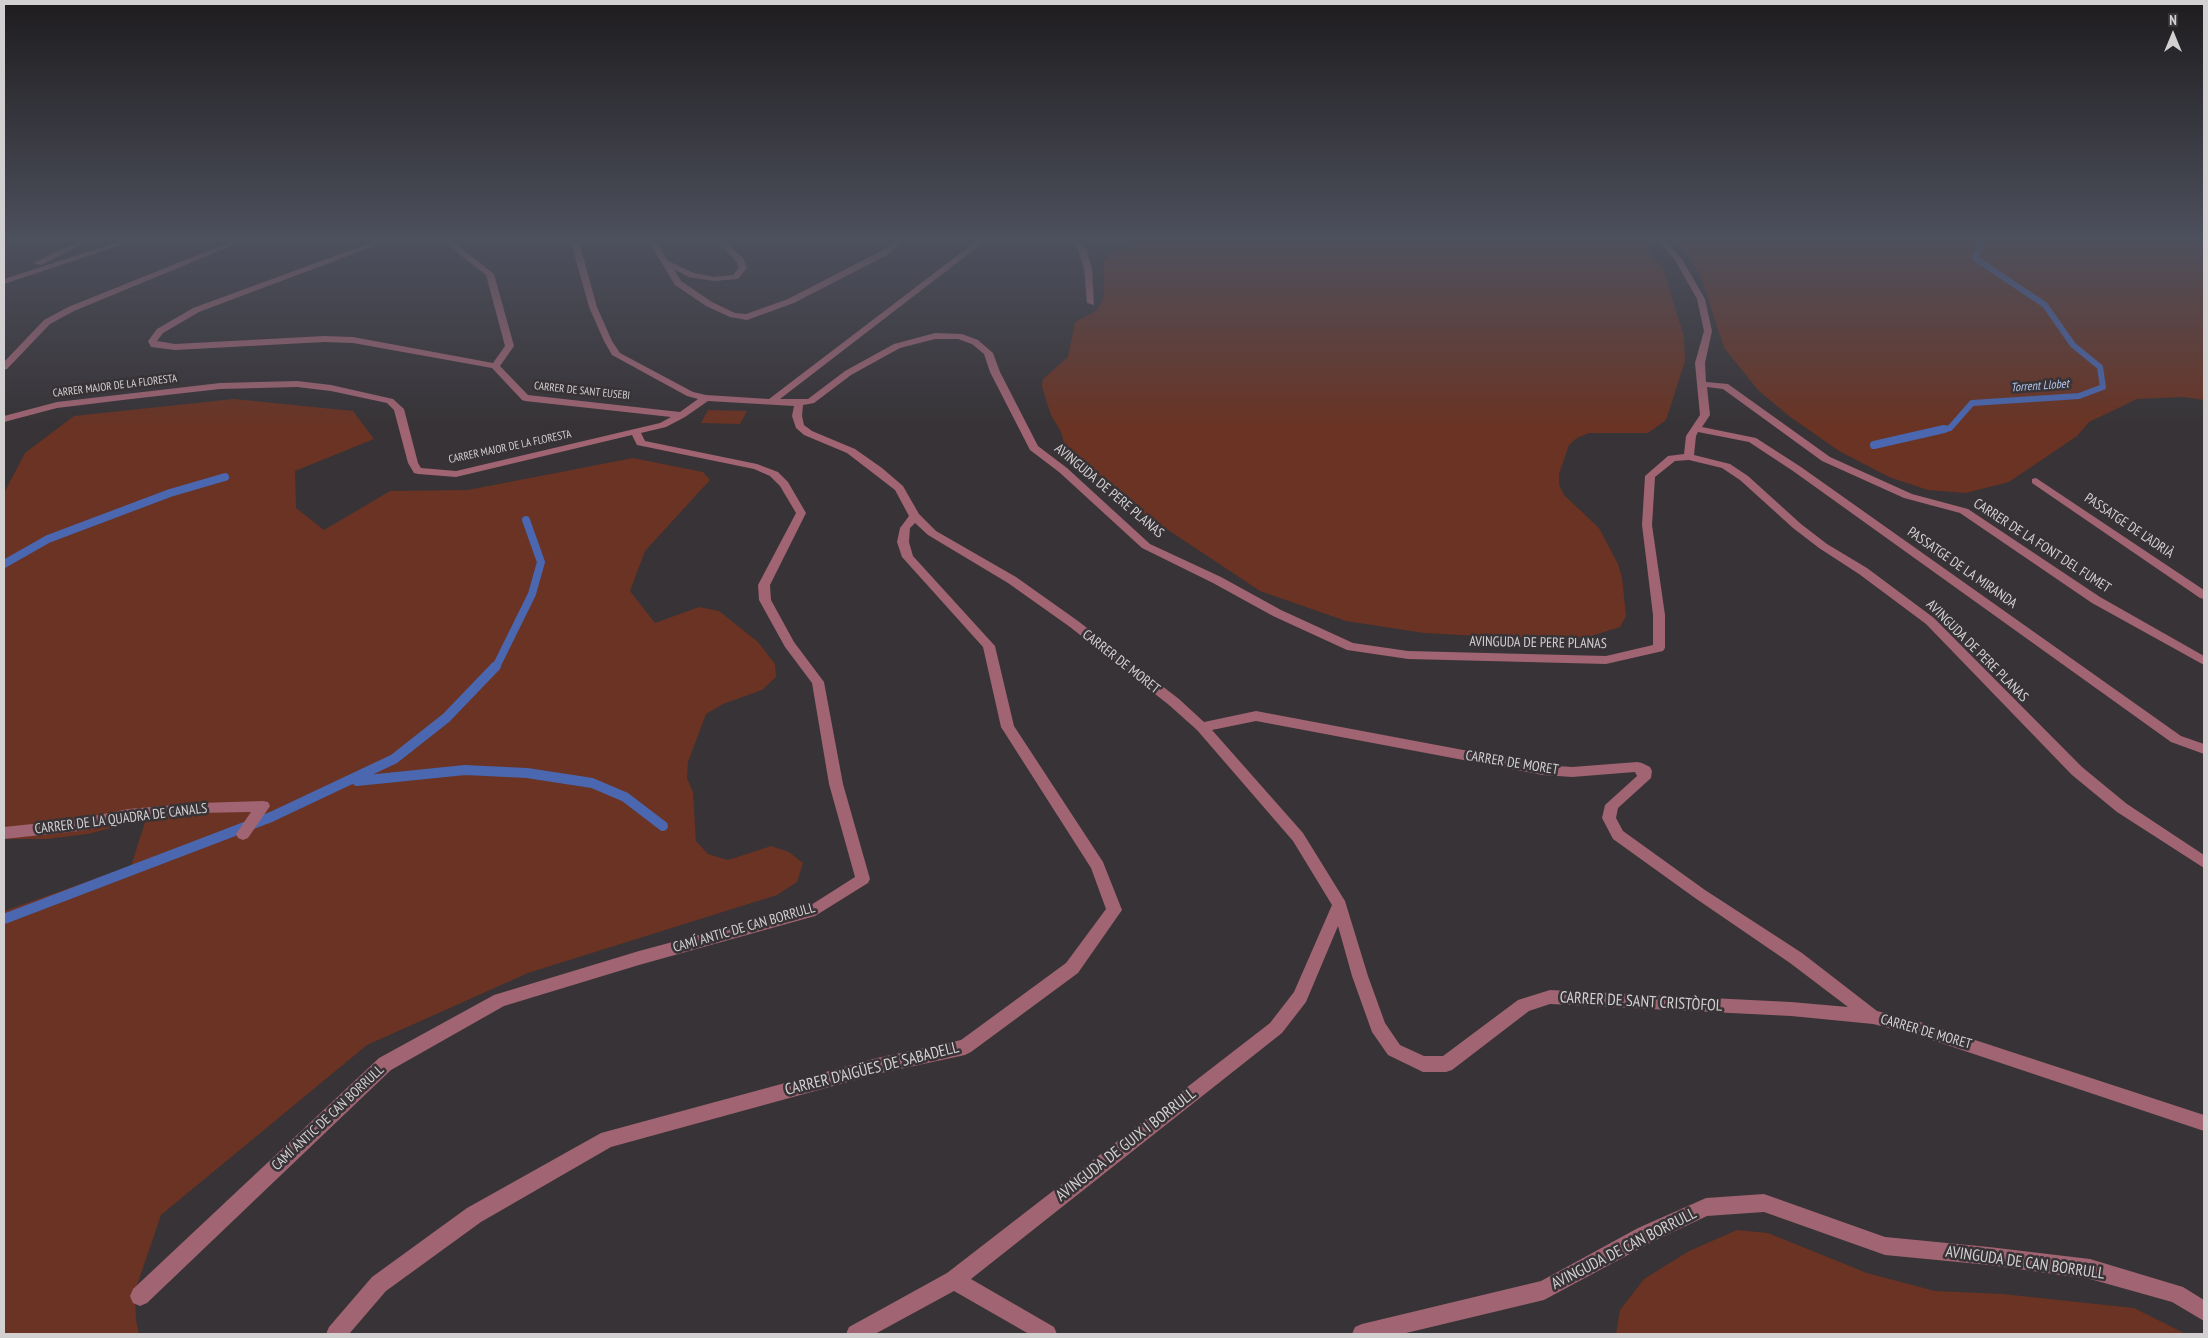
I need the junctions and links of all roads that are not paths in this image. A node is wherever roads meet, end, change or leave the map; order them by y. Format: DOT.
graph roads {
  1 [pos="82,304"];
  2 [pos="211,304"];
  3 [pos="498,304"];
  4 [pos="593,304"];
  5 [pos="710,304"];
  6 [pos="782,304"];
  7 [pos="899,304"];
  8 [pos="1702,304"];
  9 [pos="496,366"];
  10 [pos="4,367"];
  11 [pos="1702,384"];
  12 [pos="706,398"];
  13 [pos="772,402"];
  14 [pos="798,403"];
  15 [pos="682,415"];
  16 [pos="4,419"];
  17 [pos="1696,428"];
  18 [pos="635,431"];
  19 [pos="1689,457"];
  20 [pos="2036,481"];
  21 [pos="914,516"];
  22 [pos="2204,595"];
  23 [pos="2204,661"];
  24 [pos="1202,727"];
  25 [pos="2204,749"];
  26 [pos="4,833"];
  27 [pos="243,834"];
  28 [pos="2204,862"];
  29 [pos="1340,905"];
  30 [pos="1873,1017"];
  31 [pos="2204,1123"];
  32 [pos="954,1280"];
  33 [pos="140,1296"];
  34 [pos="2204,1311"];
  35 [pos="336,1334"];
  36 [pos="856,1334"];
  37 [pos="1047,1334"];
  38 [pos="1362,1334"];
  1 -- 10 [label="street"];
  2 -- 9 [label="street"];
  3 -- 9 [label="street"];
  4 -- 12 [label="street"];
  5 -- 6 [label="street"];
  7 -- 13 [label="street"];
  8 -- 11 [label="street"];
  9 -- 15 [label="street, CARRER DE SANT EUSEBI"];
  11 -- 17 [label="street"];
  11 -- 23 [label="street, CARRER DE LA FONT DEL FUMET"];
  12 -- 13 [label="street"];
  12 -- 15 [label="street, CARRER MAJOR DE LA FLORESTA"];
  13 -- 14 [label="street"];
  14 -- 19 [label="street, AVINGUDA DE PERE PLANAS"];
  14 -- 21 [label="street, CARRER DE MORET"];
  15 -- 18 [label="street, CARRER MAJOR DE LA FLORESTA"];
  16 -- 18 [label="street, CARRER MAJOR DE LA FLORESTA"];
  17 -- 19 [label="street"];
  17 -- 25 [label="street, PASSATGE DE LA MIRANDA"];
  18 -- 33 [label="street, CAMÍ ANTIC DE CAN BORRULL"];
  19 -- 28 [label="street, AVINGUDA DE PERE PLANAS"];
  20 -- 22 [label="street, PASSATGE DE L'ADRIÀ"];
  21 -- 24 [label="street, CARRER DE MORET"];
  21 -- 35 [label="street, CARRER D'AIGÜES DE SABADELL"];
  24 -- 29 [label="street, CARRER DE SANT CRISTÒFOL"];
  24 -- 30 [label="street, CARRER DE MORET"];
  26 -- 27 [label="street, CARRER DE LA QUADRA DE CANALS"];
  29 -- 30 [label="street, CARRER DE SANT CRISTÒFOL"];
  29 -- 32 [label="street, AVINGUDA DE GUIX I BORRULL"];
  30 -- 31 [label="street, CARRER DE MORET"];
  32 -- 36 [label="street, AVINGUDA DE GUIX I BORRULL"];
  32 -- 37 [label="street"];
  34 -- 38 [label="street, AVINGUDA DE CAN BORRULL"];
}
